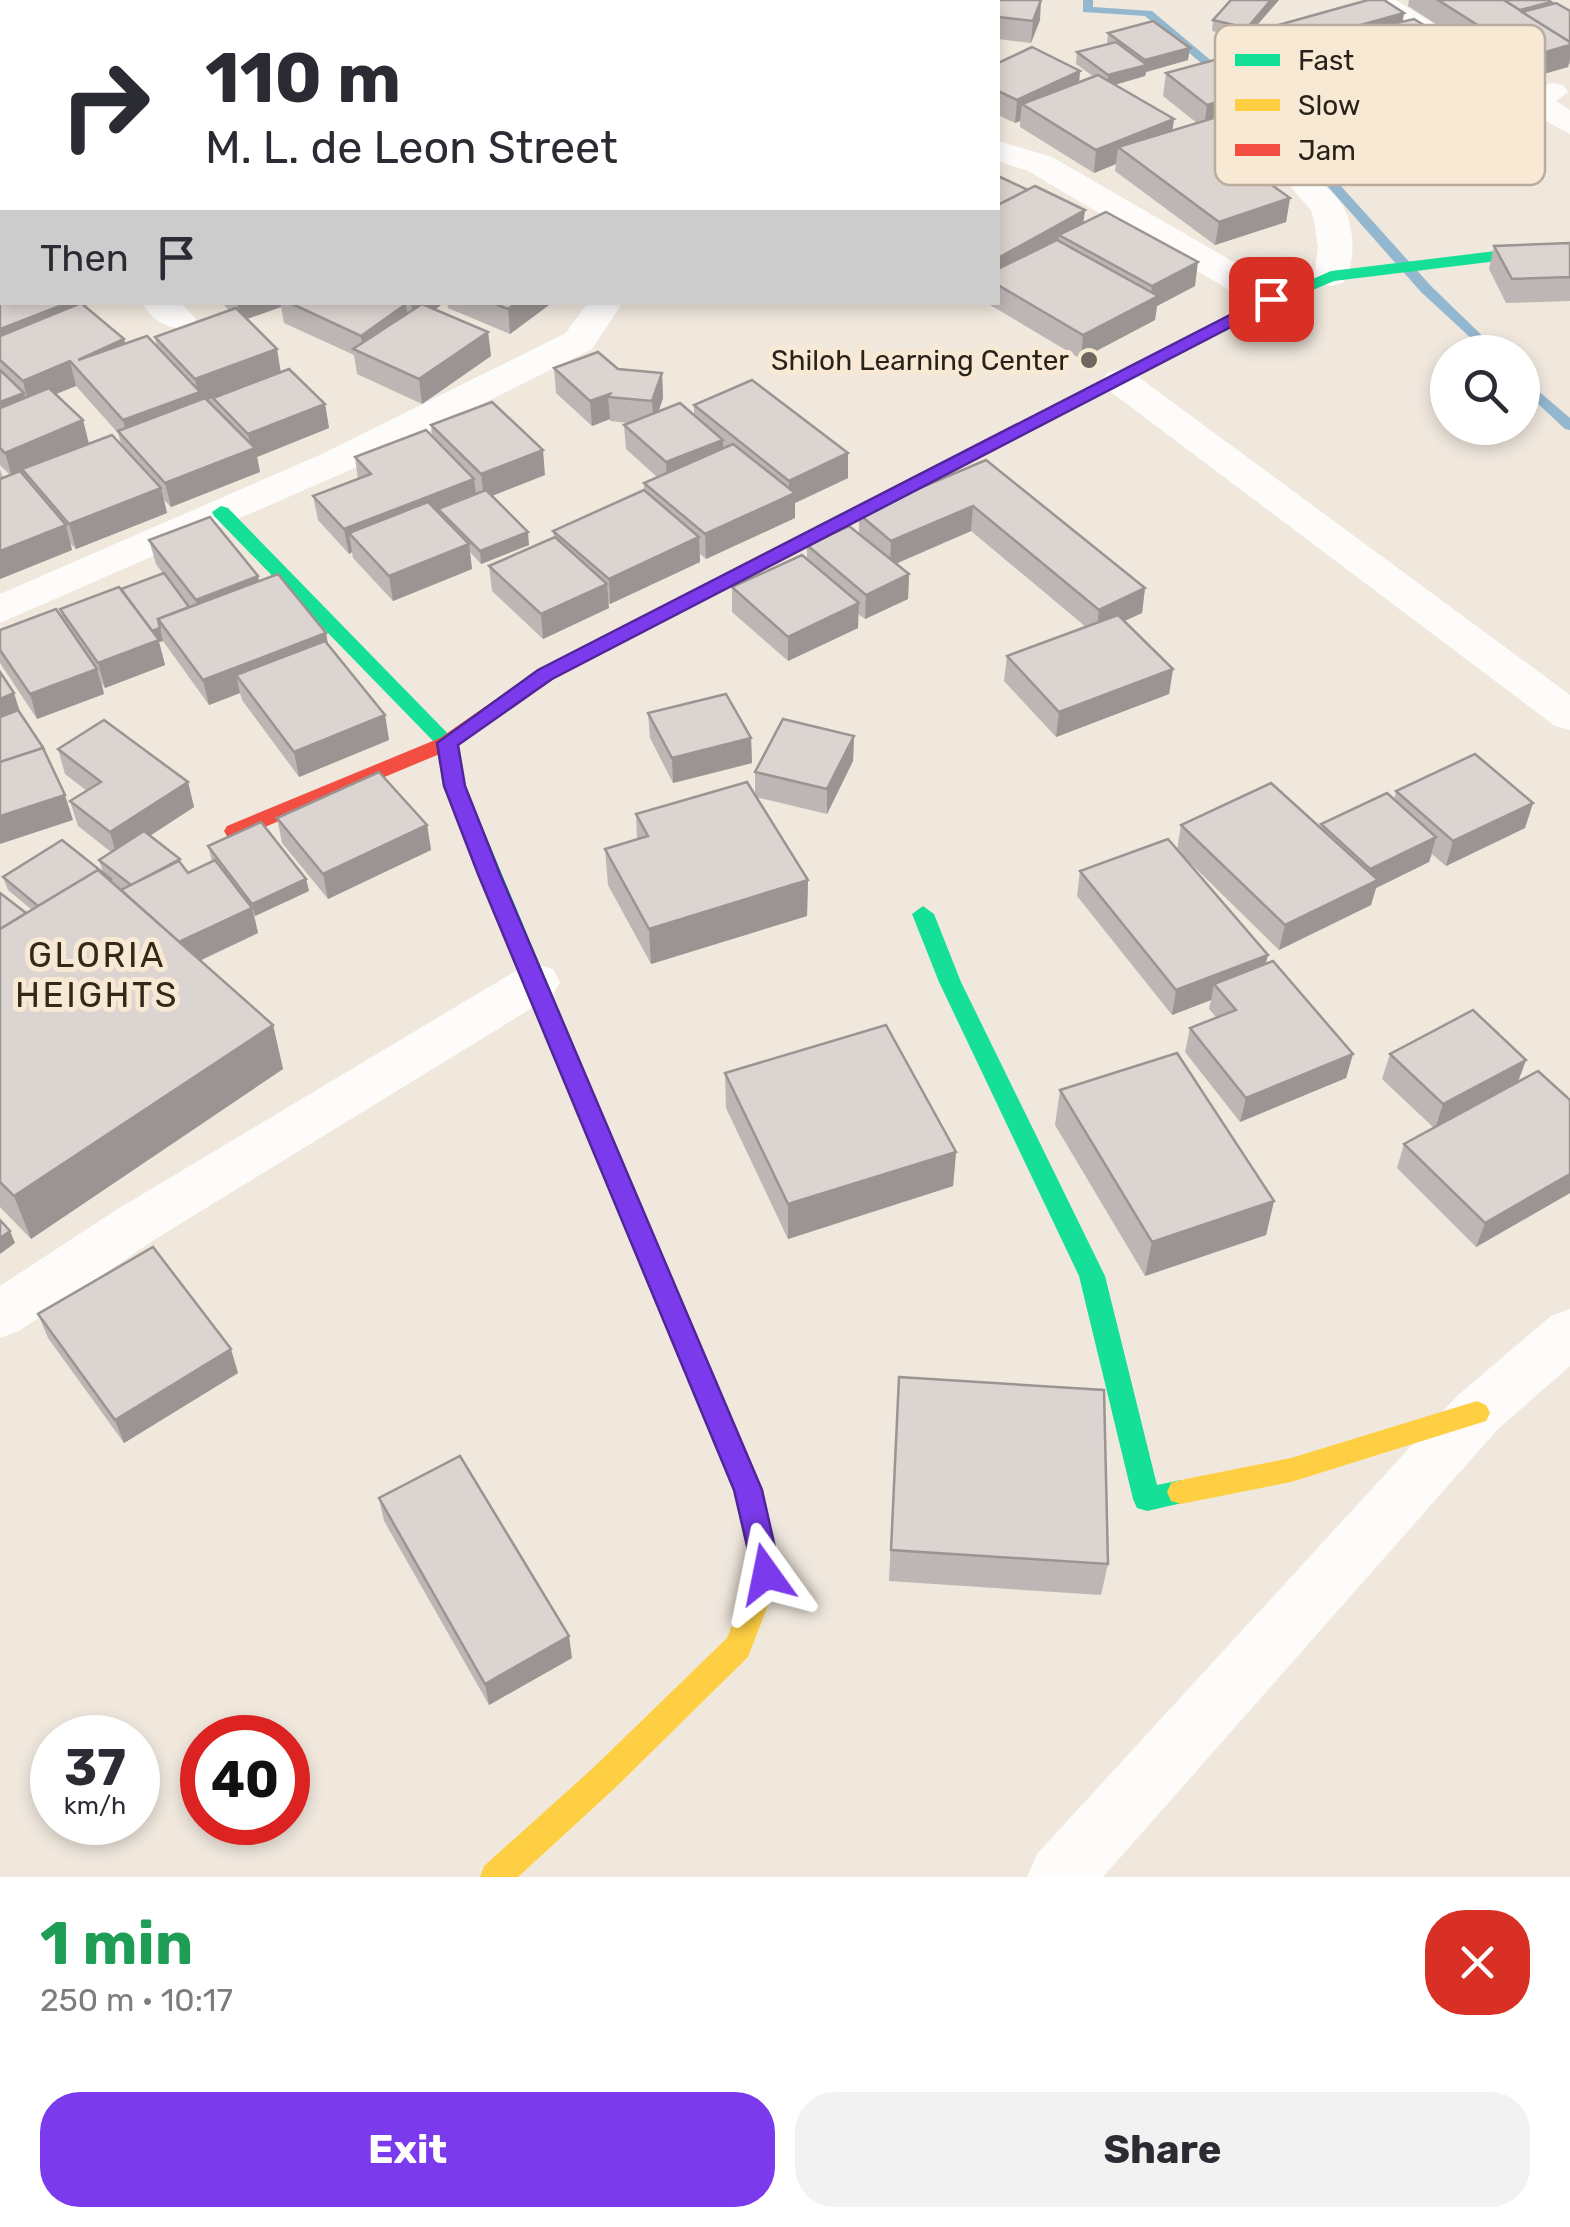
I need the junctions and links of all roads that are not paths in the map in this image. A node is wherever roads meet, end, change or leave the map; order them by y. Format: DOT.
graph roads {
  1 [pos="1382,1"];
  2 [pos="1419,25"];
  3 [pos="1570,86"];
  4 [pos="1545,94"];
  5 [pos="1545,108"];
  6 [pos="1570,124"];
  7 [pos="1000,152"];
  8 [pos="1306,185"];
  9 [pos="1570,247"];
  10 [pos="1346,274"];
  11 [pos="1271,299"];
  12 [pos="604,305"];
  13 [pos="1120,380"];
  14 [pos="221,512"];
  15 [pos="0,610"];
  16 [pos="1570,716"];
  17 [pos="447,743"];
  18 [pos="235,831"];
  19 [pos="922,914"];
  20 [pos="536,982"];
  21 [pos="0,1315"];
  22 [pos="1570,1332"];
  23 [pos="1477,1413"];
  24 [pos="495,1877"];
  25 [pos="1060,1877"];
  1 -- 2 [label="street"];
  3 -- 4 [label="street"];
  5 -- 6 [label="street"];
  7 -- 11 [label="street"];
  8 -- 10 [label="street"];
  9 -- 10 [label="street"];
  10 -- 11 [label="street"];
  11 -- 13 [label="street"];
  12 -- 14 [label="street"];
  13 -- 16 [label="street"];
  13 -- 17 [label="street"];
  14 -- 15 [label="street"];
  14 -- 17 [label="street"];
  17 -- 18 [label="street"];
  17 -- 20 [label="street"];
  19 -- 23 [label="street"];
  20 -- 21 [label="street"];
  20 -- 24 [label="street"];
  22 -- 23 [label="street"];
  23 -- 25 [label="street"];
}
